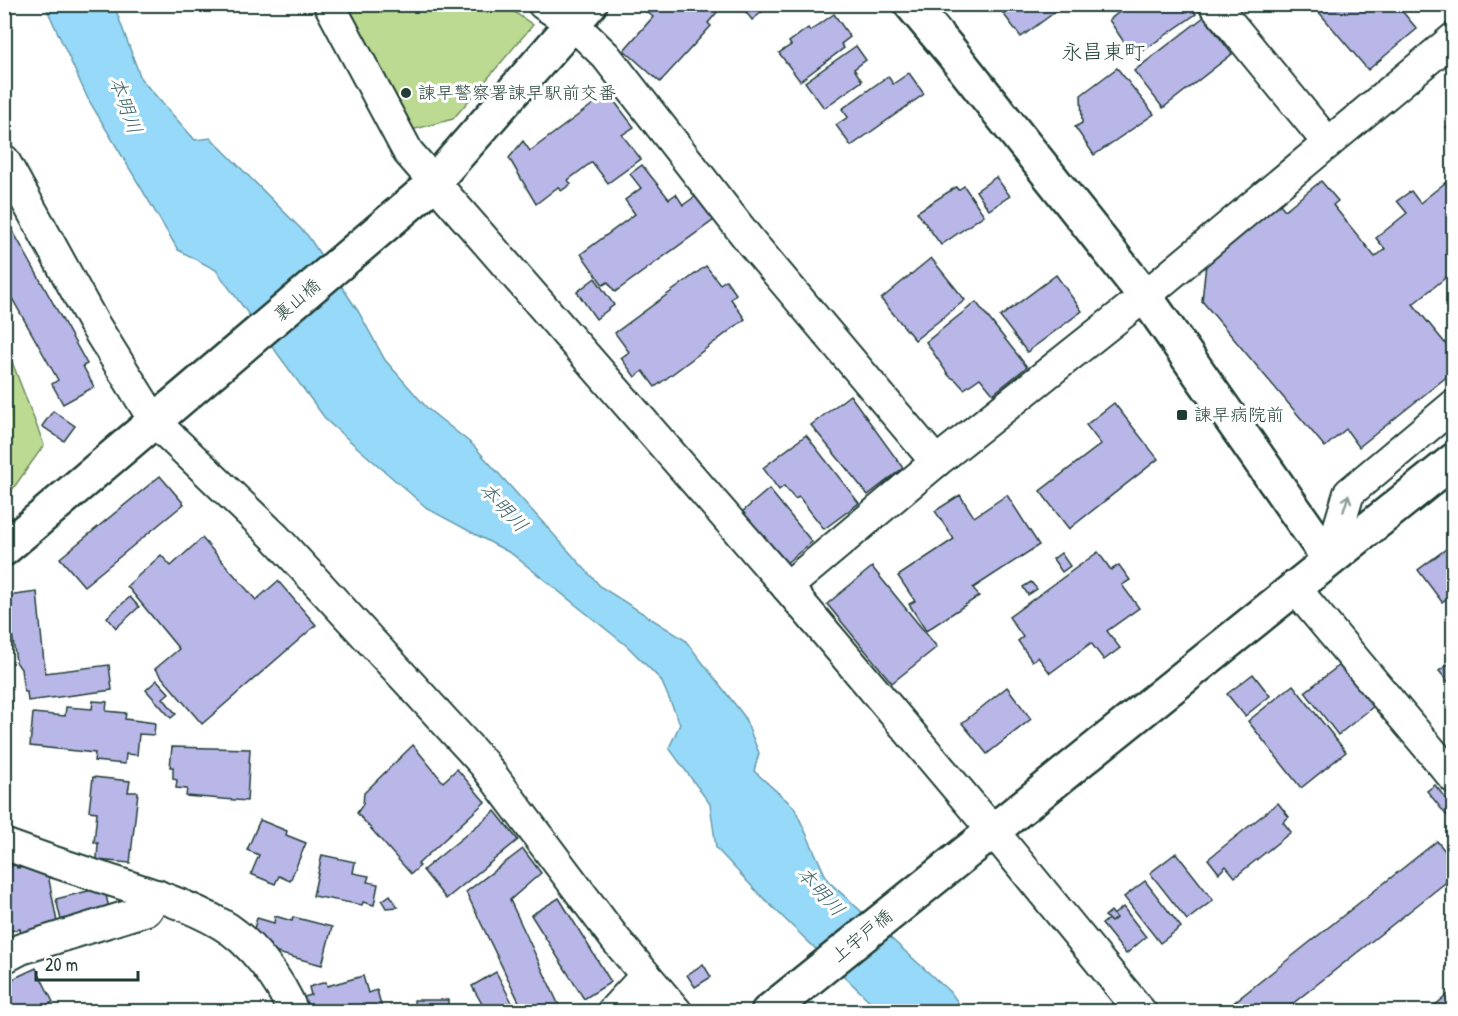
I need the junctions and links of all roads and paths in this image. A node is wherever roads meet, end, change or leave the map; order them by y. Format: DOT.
graph roads {
  1 [pos="329,4"];
  2 [pos="543,4"];
  3 [pos="911,4"];
  4 [pos="1214,4"];
  5 [pos="582,14"];
  6 [pos="1454,38"];
  7 [pos="1328,143"];
  8 [pos="4,160"];
  9 [pos="426,190"];
  10 [pos="1145,296"];
  11 [pos="1454,405"];
  12 [pos="165,413"];
  13 [pos="1454,460"];
  14 [pos="936,462"];
  15 [pos="1454,477"];
  16 [pos="1417,489"];
  17 [pos="4,549"];
  18 [pos="1329,559"];
  19 [pos="787,587"];
  20 [pos="1294,587"];
  21 [pos="1454,778"];
  22 [pos="993,831"];
  23 [pos="4,844"];
  24 [pos="157,895"];
  25 [pos="4,958"];
  26 [pos="293,1011"];
  27 [pos="612,1011"];
  28 [pos="664,1011"];
  29 [pos="676,1011"];
  30 [pos="768,1011"];
  31 [pos="1141,1011"];
  1 -- 9 [label="street"];
  2 -- 5 [label="street"];
  3 -- 10 [label="street"];
  4 -- 7 [label="street"];
  5 -- 9 [label="street, 裏山橋"];
  5 -- 14 [label="street"];
  6 -- 7 [label="street"];
  7 -- 10 [label="street"];
  8 -- 12 [label="street"];
  9 -- 12 [label="street, 裏山橋"];
  9 -- 19 [label="street"];
  10 -- 14 [label="street"];
  10 -- 18 [label="street"];
  18 -- 11 [label="street, one-way"];
  12 -- 17 [label="street, 裏山橋"];
  12 -- 29 [label="street"];
  13 -- 16 [label="street, 上宇戸橋"];
  14 -- 19 [label="street"];
  15 -- 16 [label="street"];
  16 -- 18 [label="street, 上宇戸橋"];
  18 -- 20 [label="street, 上宇戸橋"];
  19 -- 22 [label="street"];
  20 -- 21 [label="street"];
  20 -- 22 [label="street, 上宇戸橋"];
  22 -- 30 [label="street, 上宇戸橋"];
  22 -- 31 [label="street"];
  23 -- 24 [label="street"];
  24 -- 25 [label="street"];
  24 -- 26 [label="street"];
  27 -- 28 [label="street"];
}
